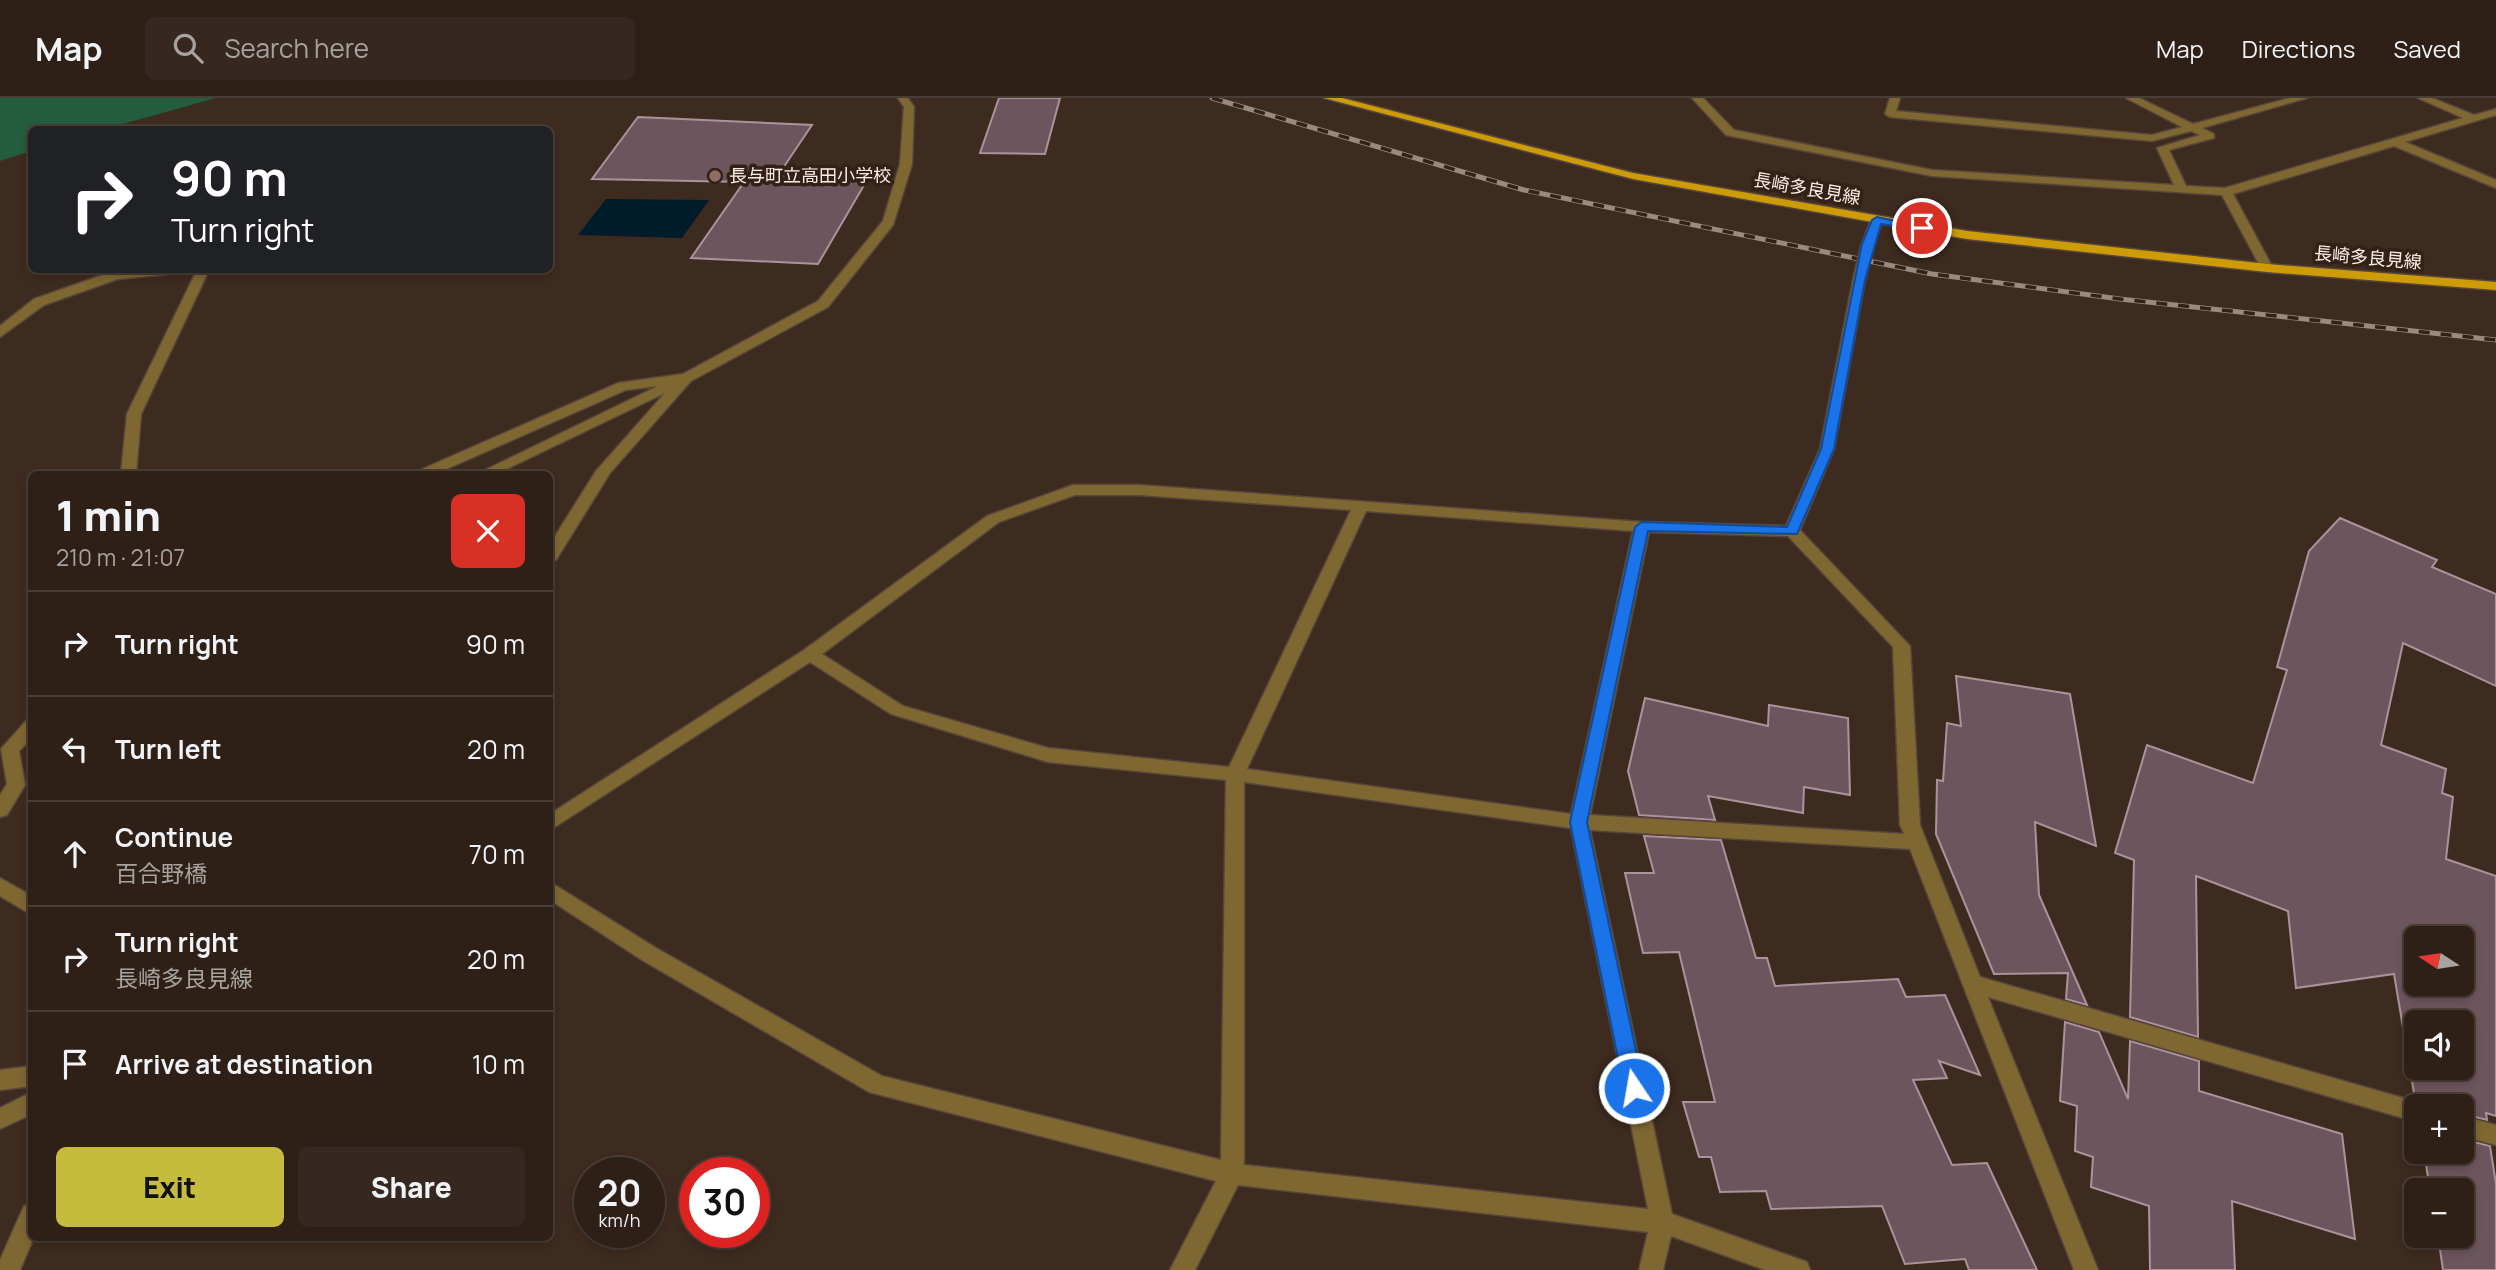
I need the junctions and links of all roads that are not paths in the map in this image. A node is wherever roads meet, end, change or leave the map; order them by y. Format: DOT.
graph roads {
  1 [pos="1329,98"];
  2 [pos="1697,98"];
  3 [pos="1895,98"];
  4 [pos="2131,98"];
  5 [pos="2302,98"];
  6 [pos="2423,98"];
  7 [pos="908,101"];
  8 [pos="2496,112"];
  9 [pos="2472,118"];
  10 [pos="2193,128"];
  11 [pos="2396,143"];
  12 [pos="2496,184"];
  13 [pos="2182,189"];
  14 [pos="2226,192"];
  15 [pos="1877,220"];
  16 [pos="2267,268"];
  17 [pos="137,273"];
  18 [pos="202,273"];
  19 [pos="2496,286"];
  20 [pos="0,333"];
  21 [pos="686,378"];
  22 [pos="128,471"];
  23 [pos="430,471"];
  24 [pos="491,471"];
  25 [pos="1360,508"];
  26 [pos="1642,527"];
  27 [pos="1792,531"];
  28 [pos="553,551"];
  29 [pos="810,654"];
  30 [pos="28,730"];
  31 [pos="1235,774"];
  32 [pos="0,810"];
  33 [pos="553,821"];
  34 [pos="1579,822"];
  35 [pos="1916,842"];
  36 [pos="0,886"];
  37 [pos="553,892"];
  38 [pos="28,904"];
  39 [pos="1972,983"];
  40 [pos="28,1076"];
  41 [pos="0,1080"];
  42 [pos="28,1104"];
  43 [pos="2404,1108"];
  44 [pos="0,1119"];
  45 [pos="2474,1129"];
  46 [pos="2496,1135"];
  47 [pos="1232,1174"];
  48 [pos="1662,1222"];
  49 [pos="28,1223"];
  50 [pos="8,1270"];
  51 [pos="1182,1270"];
  52 [pos="1651,1270"];
  53 [pos="1798,1270"];
  54 [pos="2086,1270"];
  1 -- 15 [label="main road, 長崎多良見線"];
  2 -- 13 [label="street"];
  3 -- 10 [label="street"];
  4 -- 10 [label="street"];
  5 -- 10 [label="street"];
  6 -- 9 [label="street"];
  7 -- 21 [label="street"];
  8 -- 9 [label="street"];
  9 -- 11 [label="street"];
  10 -- 13 [label="street"];
  11 -- 12 [label="street"];
  11 -- 14 [label="street"];
  13 -- 14 [label="street"];
  14 -- 16 [label="street"];
  15 -- 16 [label="main road, 長崎多良見線"];
  15 -- 27 [label="street, bridge"];
  16 -- 19 [label="main road, 長崎多良見線"];
  17 -- 20 [label="street"];
  18 -- 22 [label="street"];
  21 -- 23 [label="street"];
  21 -- 24 [label="street"];
  21 -- 28 [label="street"];
  25 -- 26 [label="street"];
  25 -- 29 [label="street"];
  25 -- 31 [label="street"];
  26 -- 27 [label="street"];
  26 -- 34 [label="street"];
  27 -- 35 [label="street"];
  29 -- 31 [label="street"];
  29 -- 33 [label="street"];
  30 -- 32 [label="street"];
  31 -- 34 [label="street"];
  31 -- 47 [label="street"];
  34 -- 35 [label="street"];
  34 -- 48 [label="street"];
  35 -- 39 [label="street"];
  36 -- 38 [label="street"];
  37 -- 47 [label="street"];
  39 -- 43 [label="street"];
  39 -- 54 [label="street"];
  40 -- 41 [label="street"];
  42 -- 44 [label="street"];
  45 -- 46 [label="street"];
  47 -- 48 [label="street"];
  47 -- 51 [label="street"];
  48 -- 52 [label="street"];
  48 -- 53 [label="street"];
  49 -- 50 [label="street"];
}
